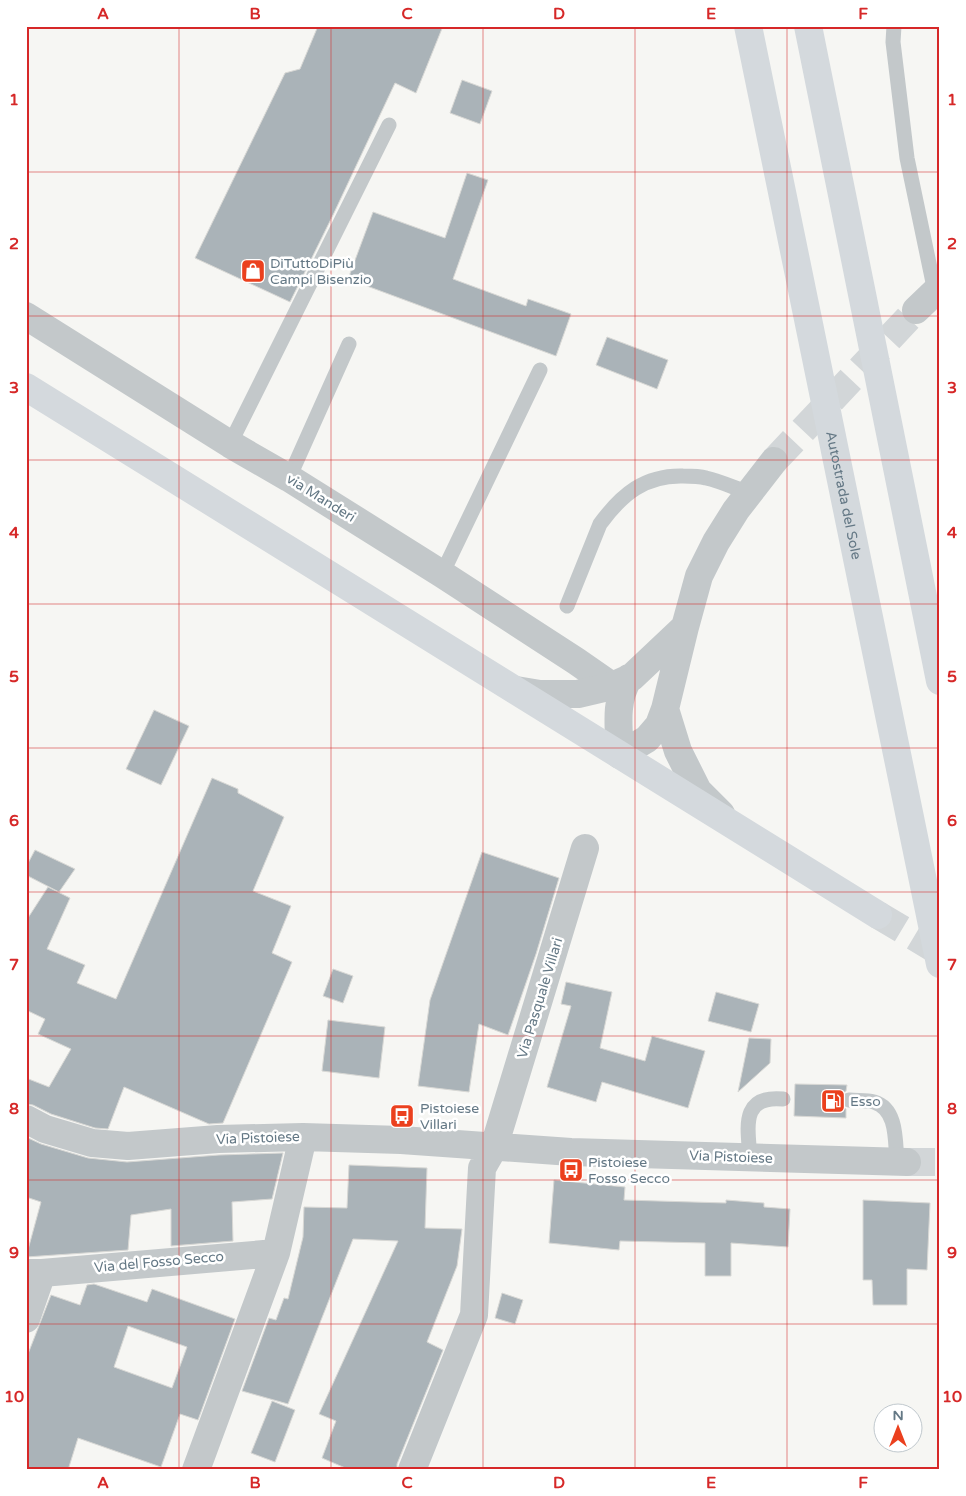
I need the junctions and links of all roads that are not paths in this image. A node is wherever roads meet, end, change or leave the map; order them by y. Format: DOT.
graph roads {
  1 [pos="748,26"];
  2 [pos="808,26"];
  3 [pos="894,26"];
  4 [pos="389,125"];
  5 [pos="930,296"];
  6 [pos="26,316"];
  7 [pos="348,344"];
  8 [pos="540,370"];
  9 [pos="26,387"];
  10 [pos="230,444"];
  11 [pos="774,461"];
  12 [pos="289,478"];
  13 [pos="750,493"];
  14 [pos="442,574"];
  15 [pos="567,606"];
  16 [pos="685,627"];
  17 [pos="940,681"];
  18 [pos="620,682"];
  19 [pos="516,690"];
  20 [pos="665,709"];
  21 [pos="620,755"];
  22 [pos="733,825"];
  23 [pos="585,848"];
  24 [pos="878,915"];
  25 [pos="940,964"];
  26 [pos="783,1099"];
  27 [pos="849,1100"];
  28 [pos="26,1119"];
  29 [pos="303,1137"];
  30 [pos="494,1147"];
  31 [pos="750,1158"];
  32 [pos="902,1162"];
  33 [pos="276,1253"];
  34 [pos="34,1273"];
  35 [pos="26,1319"];
  36 [pos="196,1470"];
  37 [pos="412,1470"];
  1 -- 25 [label="main road, Autostrada del Sole"];
  2 -- 17 [label="main road"];
  3 -- 5 [label="lane"];
  4 -- 10 [label="lane"];
  6 -- 10 [label="street, via Manderi"];
  7 -- 12 [label="lane"];
  8 -- 14 [label="lane"];
  9 -- 19 [label="main road"];
  10 -- 12 [label="street, via Manderi"];
  11 -- 13 [label="street"];
  12 -- 14 [label="street, via Manderi"];
  13 -- 15 [label="lane"];
  13 -- 16 [label="street"];
  14 -- 18 [label="street, via Manderi"];
  16 -- 18 [label="street"];
  16 -- 20 [label="street"];
  18 -- 19 [label="street"];
  18 -- 21 [label="street"];
  19 -- 21 [label="main road"];
  20 -- 21 [label="street"];
  20 -- 22 [label="street"];
  21 -- 22 [label="main road"];
  22 -- 24 [label="main road"];
  23 -- 30 [label="street, Via Pasquale Villari"];
  26 -- 31 [label="lane"];
  27 -- 32 [label="lane"];
  28 -- 29 [label="street, Via Pistoiese"];
  29 -- 30 [label="street, Via Pistoiese"];
  29 -- 33 [label="street"];
  30 -- 31 [label="street, Via Pistoiese"];
  30 -- 37 [label="street"];
  31 -- 32 [label="street, Via Pistoiese"];
  33 -- 34 [label="street, Via del Fosso Secco"];
  33 -- 36 [label="street"];
  34 -- 35 [label="street, Via del Fosso Secco"];
}
